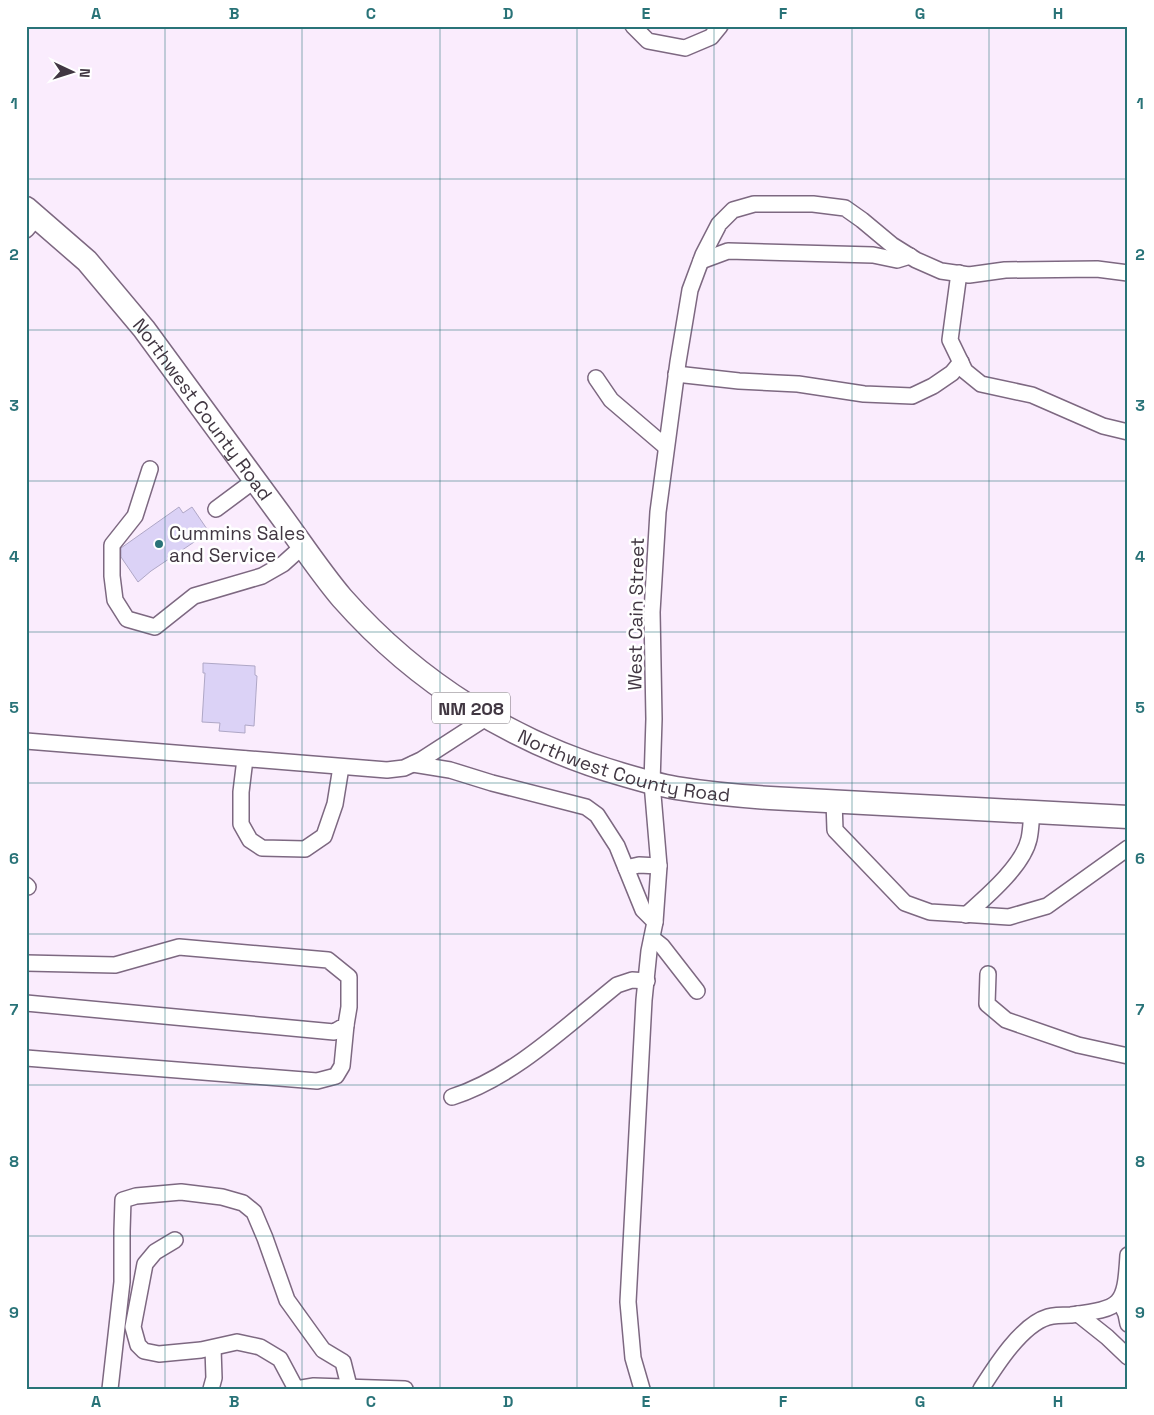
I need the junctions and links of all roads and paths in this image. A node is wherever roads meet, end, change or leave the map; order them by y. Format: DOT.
graph roads {
  1 [pos="633,26"];
  2 [pos="720,26"];
  3 [pos="30,218"];
  4 [pos="910,256"];
  5 [pos="701,261"];
  6 [pos="959,273"];
  7 [pos="1128,274"];
  8 [pos="961,362"];
  9 [pos="676,374"];
  10 [pos="596,378"];
  11 [pos="1128,432"];
  12 [pos="666,447"];
  13 [pos="150,469"];
  14 [pos="255,480"];
  15 [pos="216,509"];
  16 [pos="303,546"];
  17 [pos="486,718"];
  18 [pos="26,742"];
  19 [pos="245,759"];
  20 [pos="413,764"];
  21 [pos="341,767"];
  22 [pos="652,783"];
  23 [pos="834,801"];
  24 [pos="1032,812"];
  25 [pos="1128,817"];
  26 [pos="1128,848"];
  27 [pos="660,866"];
  28 [pos="626,868"];
  29 [pos="966,915"];
  30 [pos="655,922"];
  31 [pos="652,938"];
  32 [pos="26,963"];
  33 [pos="988,974"];
  34 [pos="647,981"];
  35 [pos="697,991"];
  36 [pos="26,1003"];
  37 [pos="346,1025"];
  38 [pos="1128,1056"];
  39 [pos="26,1058"];
  40 [pos="452,1097"];
  41 [pos="175,1240"];
  42 [pos="1128,1254"];
  43 [pos="1120,1301"];
  44 [pos="1078,1314"];
  45 [pos="1128,1324"];
  46 [pos="213,1348"];
  47 [pos="1128,1357"];
  48 [pos="350,1386"];
  49 [pos="636,1387"];
  50 [pos="110,1389"];
  51 [pos="211,1389"];
  52 [pos="296,1389"];
  53 [pos="405,1389"];
  54 [pos="981,1389"];
  1 -- 2 [label="street"];
  3 -- 14 [label="highway, Northwest County Road / NM 208"];
  4 -- 5 [label="street"];
  4 -- 5 [label="street, West Cain Street"];
  4 -- 6 [label="street, West Cain Street"];
  5 -- 9 [label="street, West Cain Street"];
  6 -- 7 [label="street, West Cain Street"];
  6 -- 8 [label="street"];
  8 -- 9 [label="street"];
  8 -- 11 [label="street"];
  9 -- 12 [label="street, West Cain Street"];
  10 -- 12 [label="street"];
  12 -- 22 [label="street, West Cain Street"];
  13 -- 16 [label="street"];
  14 -- 15 [label="street"];
  14 -- 16 [label="highway, Northwest County Road / NM 208"];
  16 -- 17 [label="highway, Northwest County Road / NM 208"];
  17 -- 20 [label="street"];
  17 -- 22 [label="highway, Northwest County Road / NM 208"];
  18 -- 19 [label="street"];
  19 -- 21 [label="street"];
  19 -- 21 [label="street"];
  20 -- 21 [label="street"];
  20 -- 28 [label="street"];
  22 -- 23 [label="highway, Northwest County Road / NM 208"];
  22 -- 27 [label="street, West Cain Street"];
  23 -- 24 [label="highway, Northwest County Road / NM 208"];
  23 -- 29 [label="street"];
  24 -- 25 [label="highway, Northwest County Road / NM 208"];
  24 -- 29 [label="street"];
  26 -- 29 [label="street"];
  27 -- 28 [label="street"];
  27 -- 30 [label="street, West Cain Street"];
  28 -- 30 [label="street"];
  30 -- 31 [label="street, West Cain Street"];
  31 -- 34 [label="street, West Cain Street"];
  31 -- 35 [label="street"];
  32 -- 37 [label="street"];
  33 -- 38 [label="street"];
  34 -- 40 [label="street"];
  34 -- 49 [label="street, West Cain Street"];
  36 -- 37 [label="street"];
  37 -- 39 [label="street"];
  41 -- 46 [label="street"];
  42 -- 43 [label="street"];
  43 -- 44 [label="street"];
  43 -- 45 [label="street"];
  44 -- 47 [label="street"];
  44 -- 54 [label="street"];
  46 -- 51 [label="street"];
  46 -- 52 [label="street"];
  48 -- 50 [label="street"];
  48 -- 52 [label="street"];
  48 -- 53 [label="street"];
}
